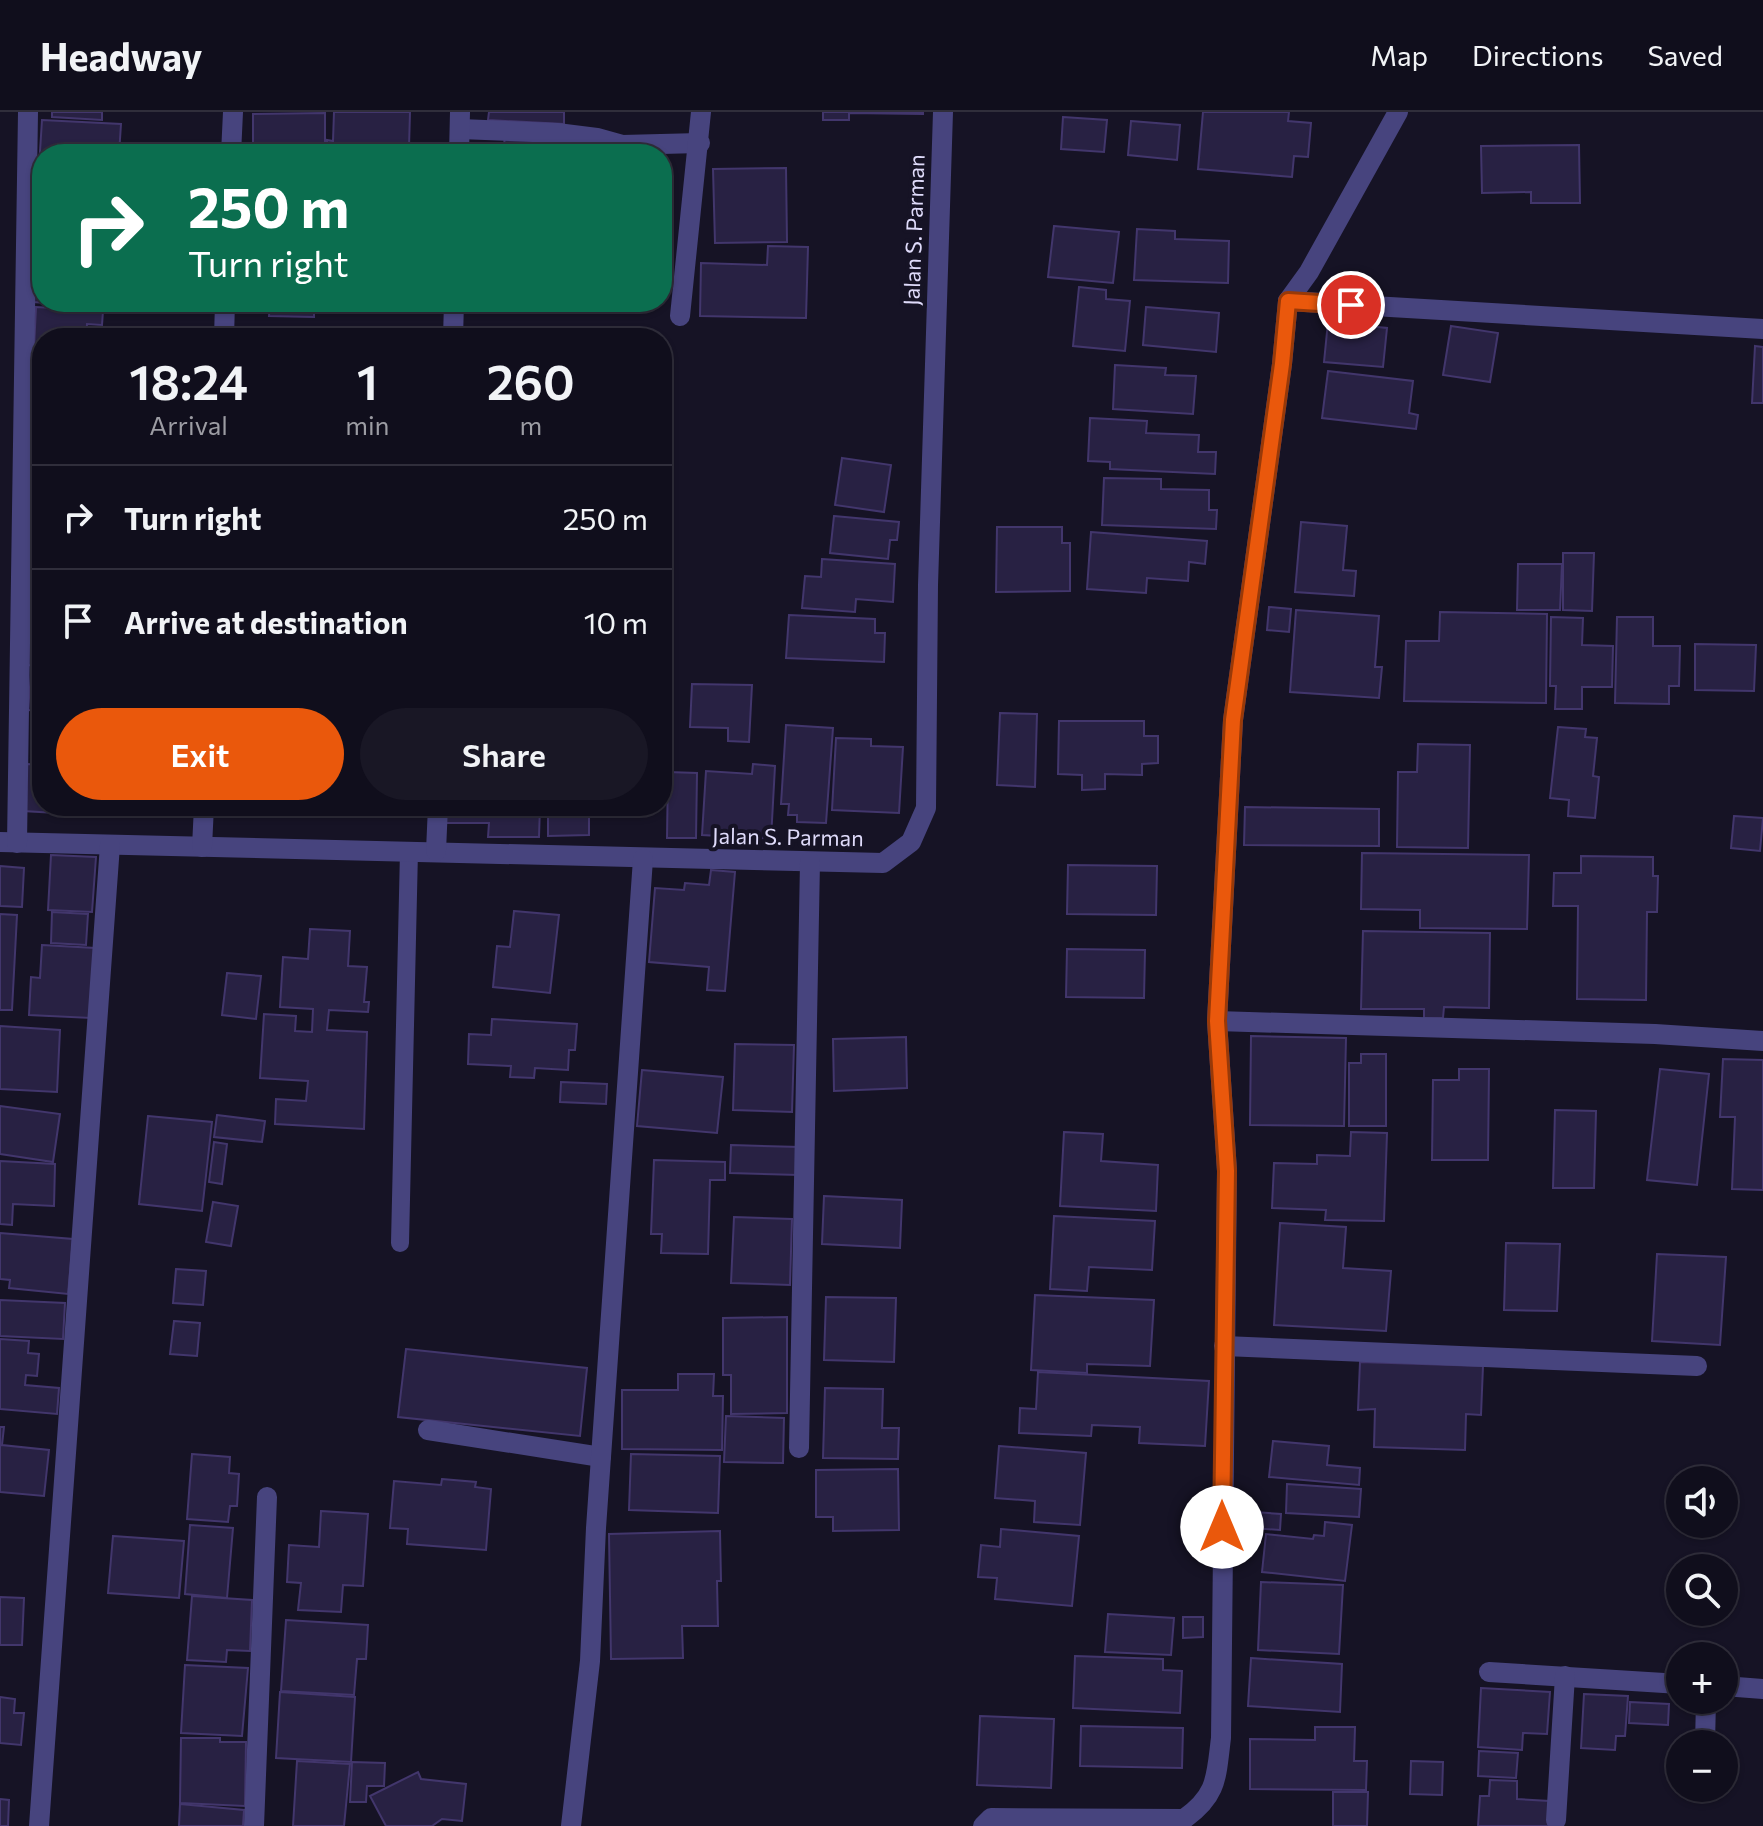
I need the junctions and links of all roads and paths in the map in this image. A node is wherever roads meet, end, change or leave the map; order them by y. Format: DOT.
graph roads {
  1 [pos="28,112"];
  2 [pos="233,112"];
  3 [pos="701,112"];
  4 [pos="943,112"];
  5 [pos="1398,112"];
  6 [pos="460,120"];
  7 [pos="700,143"];
  8 [pos="231,144"];
  9 [pos="459,144"];
  10 [pos="618,144"];
  11 [pos="661,144"];
  12 [pos="1288,301"];
  13 [pos="680,316"];
  14 [pos="1763,329"];
  15 [pos="204,816"];
  16 [pos="438,816"];
  17 [pos="8,842"];
  18 [pos="110,845"];
  19 [pos="202,847"];
  20 [pos="409,851"];
  21 [pos="436,851"];
  22 [pos="643,859"];
  23 [pos="810,862"];
  24 [pos="1217,1021"];
  25 [pos="1763,1041"];
  26 [pos="400,1243"];
  27 [pos="1224,1346"];
  28 [pos="1697,1366"];
  29 [pos="428,1430"];
  30 [pos="799,1448"];
  31 [pos="601,1457"];
  32 [pos="267,1497"];
  33 [pos="1489,1672"];
  34 [pos="1565,1676"];
  35 [pos="1666,1683"];
  36 [pos="1738,1687"];
  37 [pos="1763,1689"];
  38 [pos="1556,1820"];
  39 [pos="39,1826"];
  40 [pos="254,1826"];
  41 [pos="571,1826"];
  42 [pos="983,1826"];
  1 -- 17 [label="street"];
  2 -- 8 [label="street"];
  3 -- 7 [label="street"];
  4 -- 23 [label="street, Jalan S. Parman"];
  5 -- 12 [label="street"];
  6 -- 9 [label="street"];
  6 -- 10 [label="street"];
  7 -- 11 [label="street"];
  7 -- 13 [label="street"];
  12 -- 14 [label="street"];
  12 -- 24 [label="street"];
  15 -- 19 [label="street"];
  16 -- 21 [label="street"];
  17 -- 18 [label="street, Jalan S. Parman"];
  18 -- 19 [label="street, Jalan S. Parman"];
  18 -- 39 [label="street"];
  19 -- 20 [label="street, Jalan S. Parman"];
  20 -- 21 [label="street, Jalan S. Parman"];
  20 -- 26 [label="lane"];
  21 -- 22 [label="street, Jalan S. Parman"];
  22 -- 23 [label="street, Jalan S. Parman"];
  22 -- 31 [label="street"];
  23 -- 30 [label="street"];
  24 -- 25 [label="street"];
  24 -- 27 [label="street"];
  27 -- 28 [label="street"];
  27 -- 42 [label="street"];
  29 -- 31 [label="street"];
  31 -- 41 [label="street"];
  32 -- 40 [label="street"];
  33 -- 34 [label="street"];
  34 -- 35 [label="street"];
  34 -- 38 [label="street"];
  36 -- 37 [label="street"];
}
